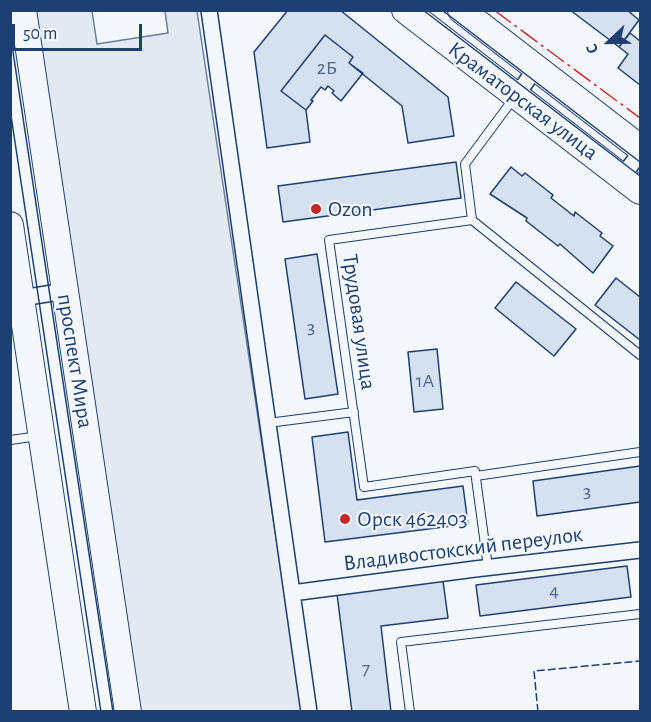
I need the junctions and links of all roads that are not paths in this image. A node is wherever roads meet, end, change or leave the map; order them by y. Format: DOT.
graph roads {
  1 [pos="23,10"];
  2 [pos="209,10"];
  3 [pos="405,10"];
  4 [pos="461,10"];
  5 [pos="536,68"];
  6 [pos="516,96"];
  7 [pos="640,151"];
  8 [pos="631,184"];
  9 [pos="472,220"];
  10 [pos="10,225"];
  11 [pos="15,289"];
  12 [pos="65,291"];
  13 [pos="640,355"];
  14 [pos="354,412"];
  15 [pos="268,423"];
  16 [pos="42,435"];
  17 [pos="10,440"];
  18 [pos="640,452"];
  19 [pos="476,476"];
  20 [pos="640,550"];
  21 [pos="488,567"];
  22 [pos="292,593"];
  23 [pos="640,614"];
  24 [pos="83,711"];
  25 [pos="128,711"];
  26 [pos="309,711"];
  27 [pos="410,711"];
  1 -- 12 [label="main road, проспект Мира"];
  2 -- 15 [label="street"];
  3 -- 6 [label="main road, Краматорская улица"];
  4 -- 5 [label="main road, Краматорская улица"];
  5 -- 6 [label="street"];
  5 -- 7 [label="main road, Краматорская улица"];
  6 -- 8 [label="main road, Краматорская улица"];
  6 -- 9 [label="lane"];
  7 -- 8 [label="street"];
  9 -- 13 [label="lane"];
  9 -- 14 [label="lane, Трудовая улица"];
  10 -- 11 [label="main road, проспект Мира"];
  11 -- 12 [label="street"];
  11 -- 16 [label="main road, проспект Мира"];
  12 -- 25 [label="main road, проспект Мира"];
  14 -- 15 [label="lane"];
  14 -- 19 [label="lane, Трудовая улица"];
  15 -- 22 [label="street"];
  16 -- 17 [label="lane"];
  16 -- 24 [label="main road, проспект Мира"];
  18 -- 19 [label="lane"];
  19 -- 21 [label="lane"];
  20 -- 21 [label="street, Владивостокский переулок"];
  21 -- 22 [label="street, Владивостокский переулок"];
  22 -- 26 [label="street"];
  23 -- 27 [label="lane"];
}
